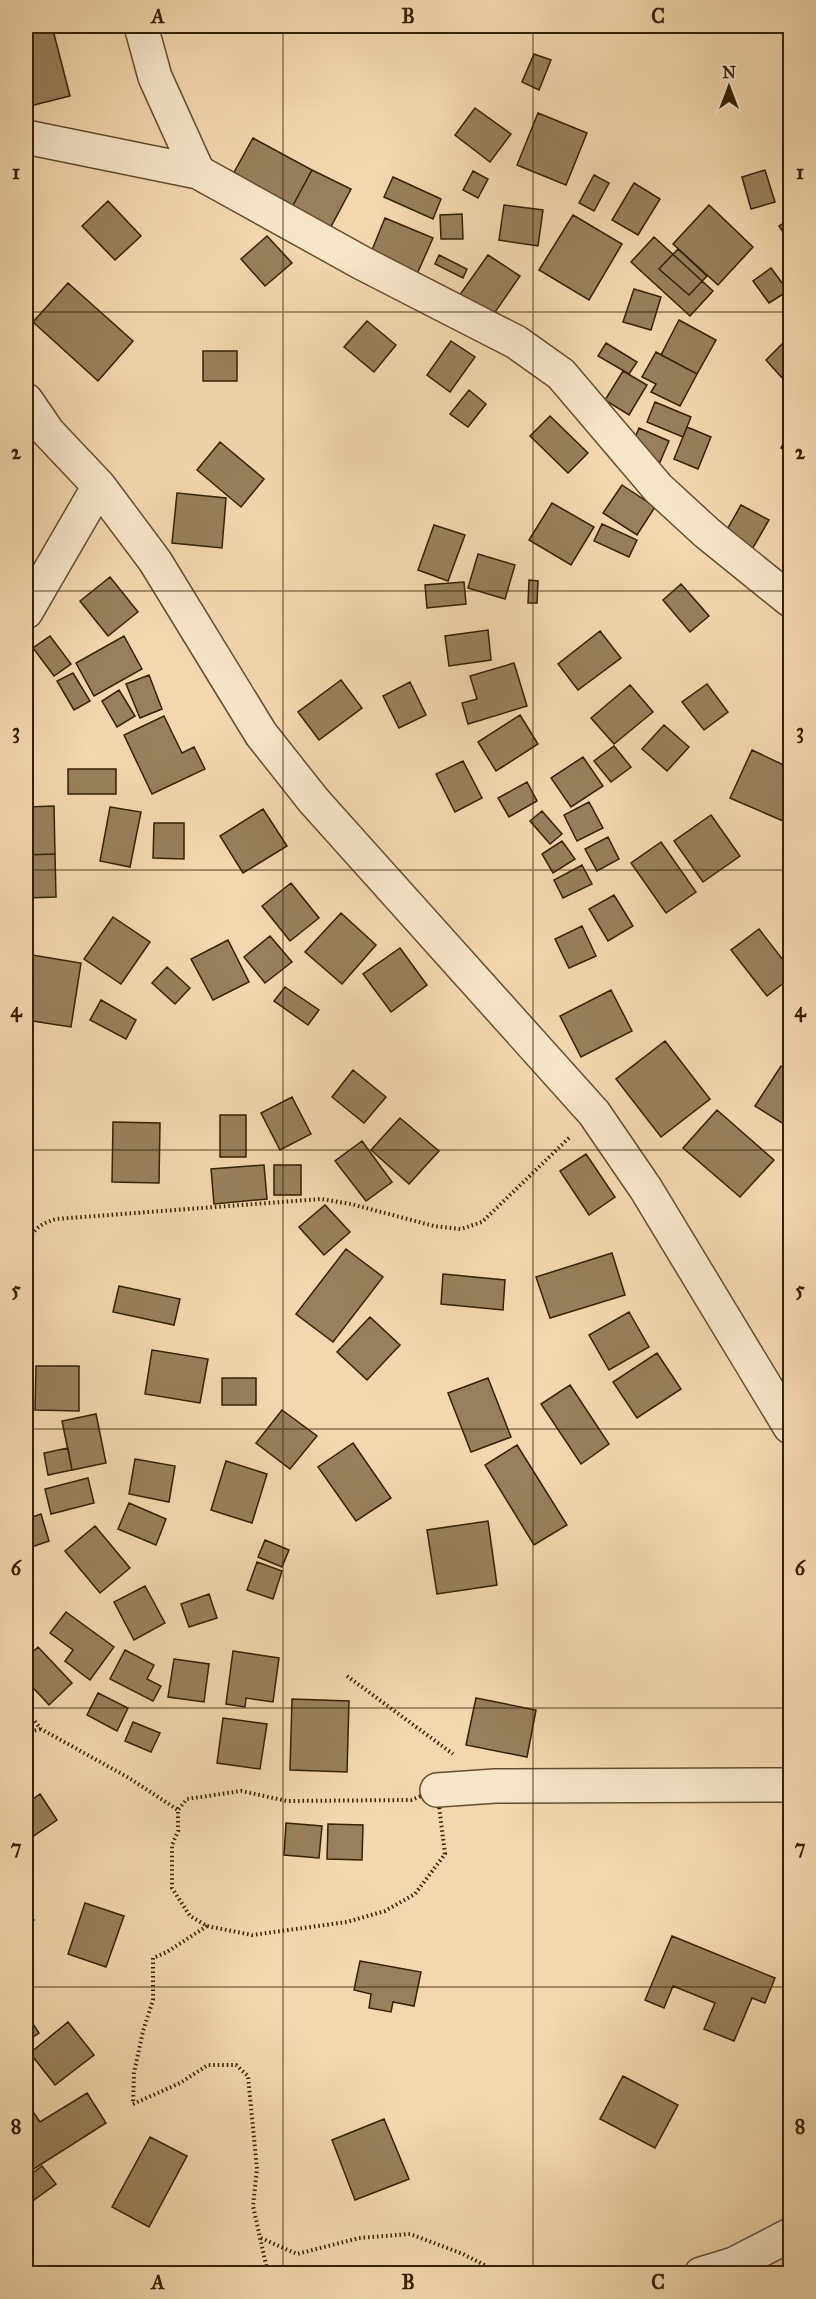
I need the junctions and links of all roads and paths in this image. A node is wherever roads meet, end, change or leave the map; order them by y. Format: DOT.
graph roads {
  1 [pos="141,26"];
  2 [pos="26,137"];
  3 [pos="198,172"];
  4 [pos="26,400"];
  5 [pos="37,432"];
  6 [pos="99,486"];
  7 [pos="790,600"];
  8 [pos="26,612"];
  9 [pos="594,1113"];
  10 [pos="26,1252"];
  11 [pos="790,1427"];
  12 [pos="348,1676"];
  13 [pos="26,1711"];
  14 [pos="41,1729"];
  15 [pos="26,1733"];
  16 [pos="790,1785"];
  17 [pos="495,1786"];
  18 [pos="437,1790"];
  19 [pos="178,1810"];
  20 [pos="207,1926"];
  21 [pos="790,2235"];
  22 [pos="260,2238"];
  23 [pos="268,2274"];
  24 [pos="502,2274"];
  25 [pos="701,2274"];
  1 -- 3 [label="street"];
  2 -- 3 [label="street"];
  3 -- 7 [label="street"];
  4 -- 5 [label="street"];
  5 -- 6 [label="street"];
  6 -- 8 [label="street"];
  6 -- 9 [label="street"];
  9 -- 10 [label="path"];
  9 -- 11 [label="street"];
  12 -- 17 [label="path"];
  13 -- 14 [label="path"];
  14 -- 15 [label="path"];
  14 -- 19 [label="path"];
  16 -- 17 [label="street"];
  17 -- 18 [label="street"];
  18 -- 19 [label="path"];
  18 -- 20 [label="path"];
  19 -- 20 [label="path"];
  20 -- 22 [label="path"];
  21 -- 25 [label="street"];
  22 -- 23 [label="path"];
  22 -- 24 [label="path"];
}
